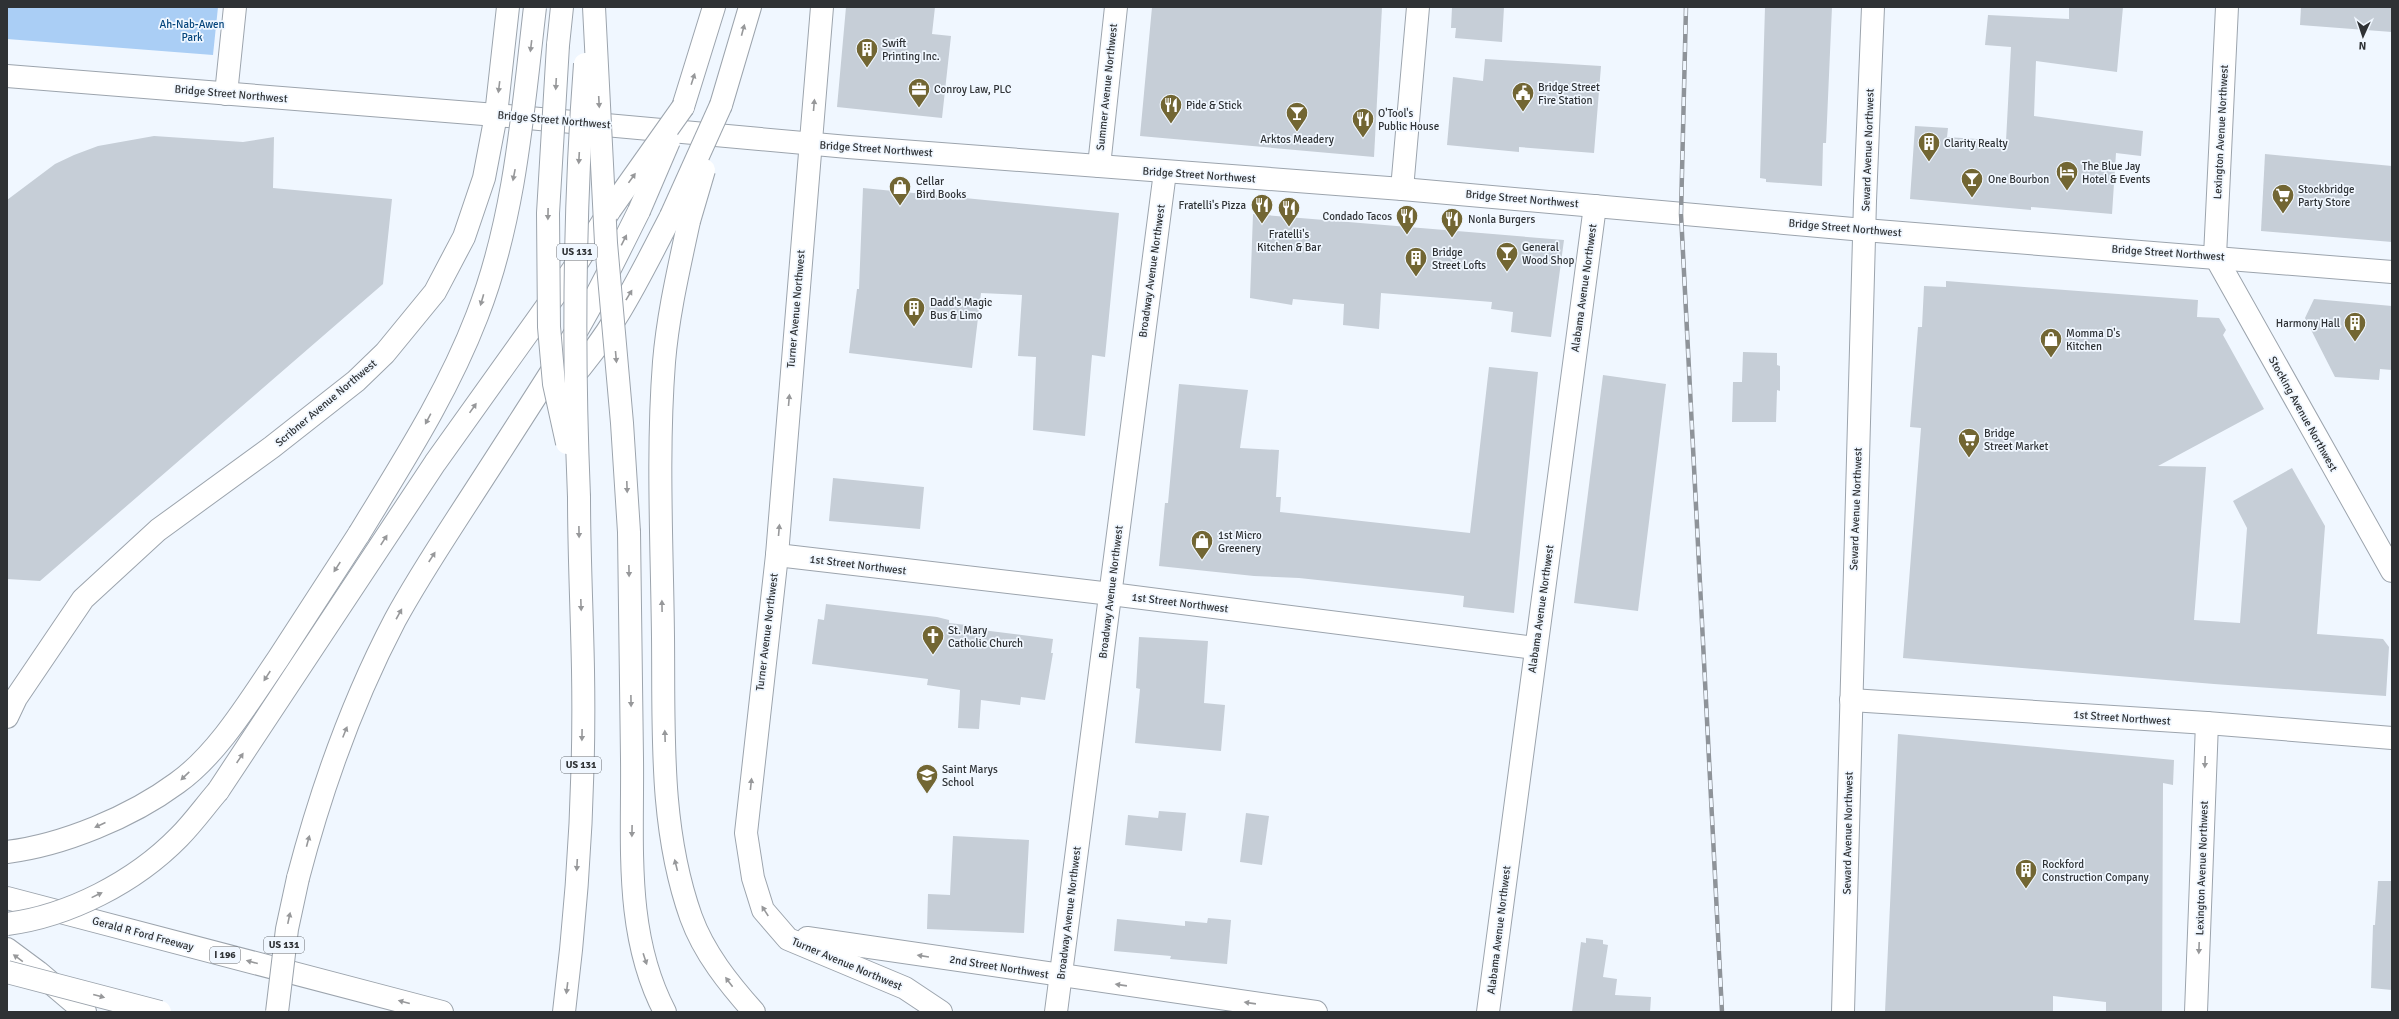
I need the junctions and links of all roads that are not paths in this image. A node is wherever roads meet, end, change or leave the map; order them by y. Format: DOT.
graph roads {
  1 [pos="508,7"];
  2 [pos="535,7"];
  3 [pos="562,7"];
  4 [pos="590,7"];
  5 [pos="594,7"];
  6 [pos="714,7"];
  7 [pos="750,7"];
  8 [pos="822,7"];
  9 [pos="1116,7"];
  10 [pos="1418,7"];
  11 [pos="1874,7"];
  12 [pos="2227,7"];
  13 [pos="234,8"];
  14 [pos="7,76"];
  15 [pos="226,94"];
  16 [pos="683,107"];
  17 [pos="496,115"];
  18 [pos="810,144"];
  19 [pos="1099,166"];
  20 [pos="1165,172"];
  21 [pos="1402,189"];
  22 [pos="1595,206"];
  23 [pos="680,219"];
  24 [pos="1864,230"];
  25 [pos="2215,256"];
  26 [pos="2392,272"];
  27 [pos="489,466"];
  28 [pos="579,497"];
  29 [pos="776,555"];
  30 [pos="2392,571"];
  31 [pos="1111,594"];
  32 [pos="1535,648"];
  33 [pos="1851,700"];
  34 [pos="7,717"];
  35 [pos="2207,723"];
  36 [pos="2392,738"];
  37 [pos="7,852"];
  38 [pos="7,898"];
  39 [pos="7,924"];
  40 [pos="778,928"];
  41 [pos="7,949"];
  42 [pos="7,972"];
  43 [pos="1061,976"];
  44 [pos="85,1012"];
  45 [pos="160,1012"];
  46 [pos="276,1012"];
  47 [pos="442,1012"];
  48 [pos="564,1012"];
  49 [pos="665,1012"];
  50 [pos="754,1012"];
  51 [pos="941,1012"];
  52 [pos="1056,1012"];
  53 [pos="1316,1012"];
  54 [pos="1488,1012"];
  55 [pos="1843,1012"];
  56 [pos="2196,1012"];
  1 -- 17 [label="main road, Scribner Avenue Northwest, one-way"];
  2 -- 37 [label="main road, one-way, bridge"];
  3 -- 28 [label="main road, one-way, bridge"];
  4 -- 28 [label="main road, US 131, one-way, bridge"];
  5 -- 49 [label="main road, one-way, bridge"];
  16 -- 6 [label="main road, US 131, one-way"];
  23 -- 7 [label="main road, one-way, bridge"];
  18 -- 8 [label="main road, Turner Avenue Northwest, one-way"];
  9 -- 19 [label="main road, Summer Avenue Northwest"];
  10 -- 21 [label="main road"];
  11 -- 24 [label="main road, Seward Avenue Northwest"];
  12 -- 25 [label="main road, Lexington Avenue Northwest"];
  13 -- 15 [label="main road"];
  14 -- 15 [label="main road, Bridge Street Northwest"];
  15 -- 17 [label="main road, Bridge Street Northwest"];
  27 -- 16 [label="main road, US 131, one-way, bridge"];
  39 -- 16 [label="main road, one-way, bridge"];
  17 -- 18 [label="main road, Bridge Street Northwest"];
  17 -- 34 [label="main road, Scribner Avenue Northwest"];
  18 -- 19 [label="main road, Bridge Street Northwest"];
  29 -- 18 [label="main road, Turner Avenue Northwest, one-way"];
  19 -- 20 [label="main road, Bridge Street Northwest"];
  20 -- 21 [label="main road, Bridge Street Northwest"];
  20 -- 31 [label="main road, Broadway Avenue Northwest"];
  21 -- 22 [label="main road, Bridge Street Northwest"];
  22 -- 24 [label="main road, Bridge Street Northwest"];
  22 -- 32 [label="main road, Alabama Avenue Northwest"];
  27 -- 23 [label="main road, one-way"];
  50 -- 23 [label="main road, one-way"];
  24 -- 25 [label="main road, Bridge Street Northwest"];
  24 -- 33 [label="main road, Seward Avenue Northwest"];
  25 -- 26 [label="main road, Bridge Street Northwest"];
  25 -- 30 [label="main road, Stocking Avenue Northwest"];
  46 -- 27 [label="main road, US 131, one-way, bridge"];
  28 -- 48 [label="main road, US 131, one-way"];
  29 -- 31 [label="main road, 1st Street Northwest"];
  40 -- 29 [label="main road, Turner Avenue Northwest, one-way"];
  31 -- 32 [label="main road, 1st Street Northwest"];
  31 -- 43 [label="main road, Broadway Avenue Northwest"];
  32 -- 54 [label="main road, Alabama Avenue Northwest"];
  33 -- 35 [label="main road, 1st Street Northwest"];
  33 -- 55 [label="main road, Seward Avenue Northwest"];
  35 -- 36 [label="main road, 1st Street Northwest"];
  35 -- 56 [label="main road, Lexington Avenue Northwest, one-way"];
  47 -- 38 [label="main road, Gerald R Ford Freeway / I 196, one-way"];
  43 -- 40 [label="main road, 2nd Street Northwest, one-way"];
  40 -- 51 [label="main road, Turner Avenue Northwest"];
  44 -- 41 [label="main road, one-way"];
  42 -- 45 [label="main road, one-way, bridge"];
  43 -- 52 [label="main road, Broadway Avenue Northwest"];
  53 -- 43 [label="main road, 2nd Street Northwest, one-way"];
}
